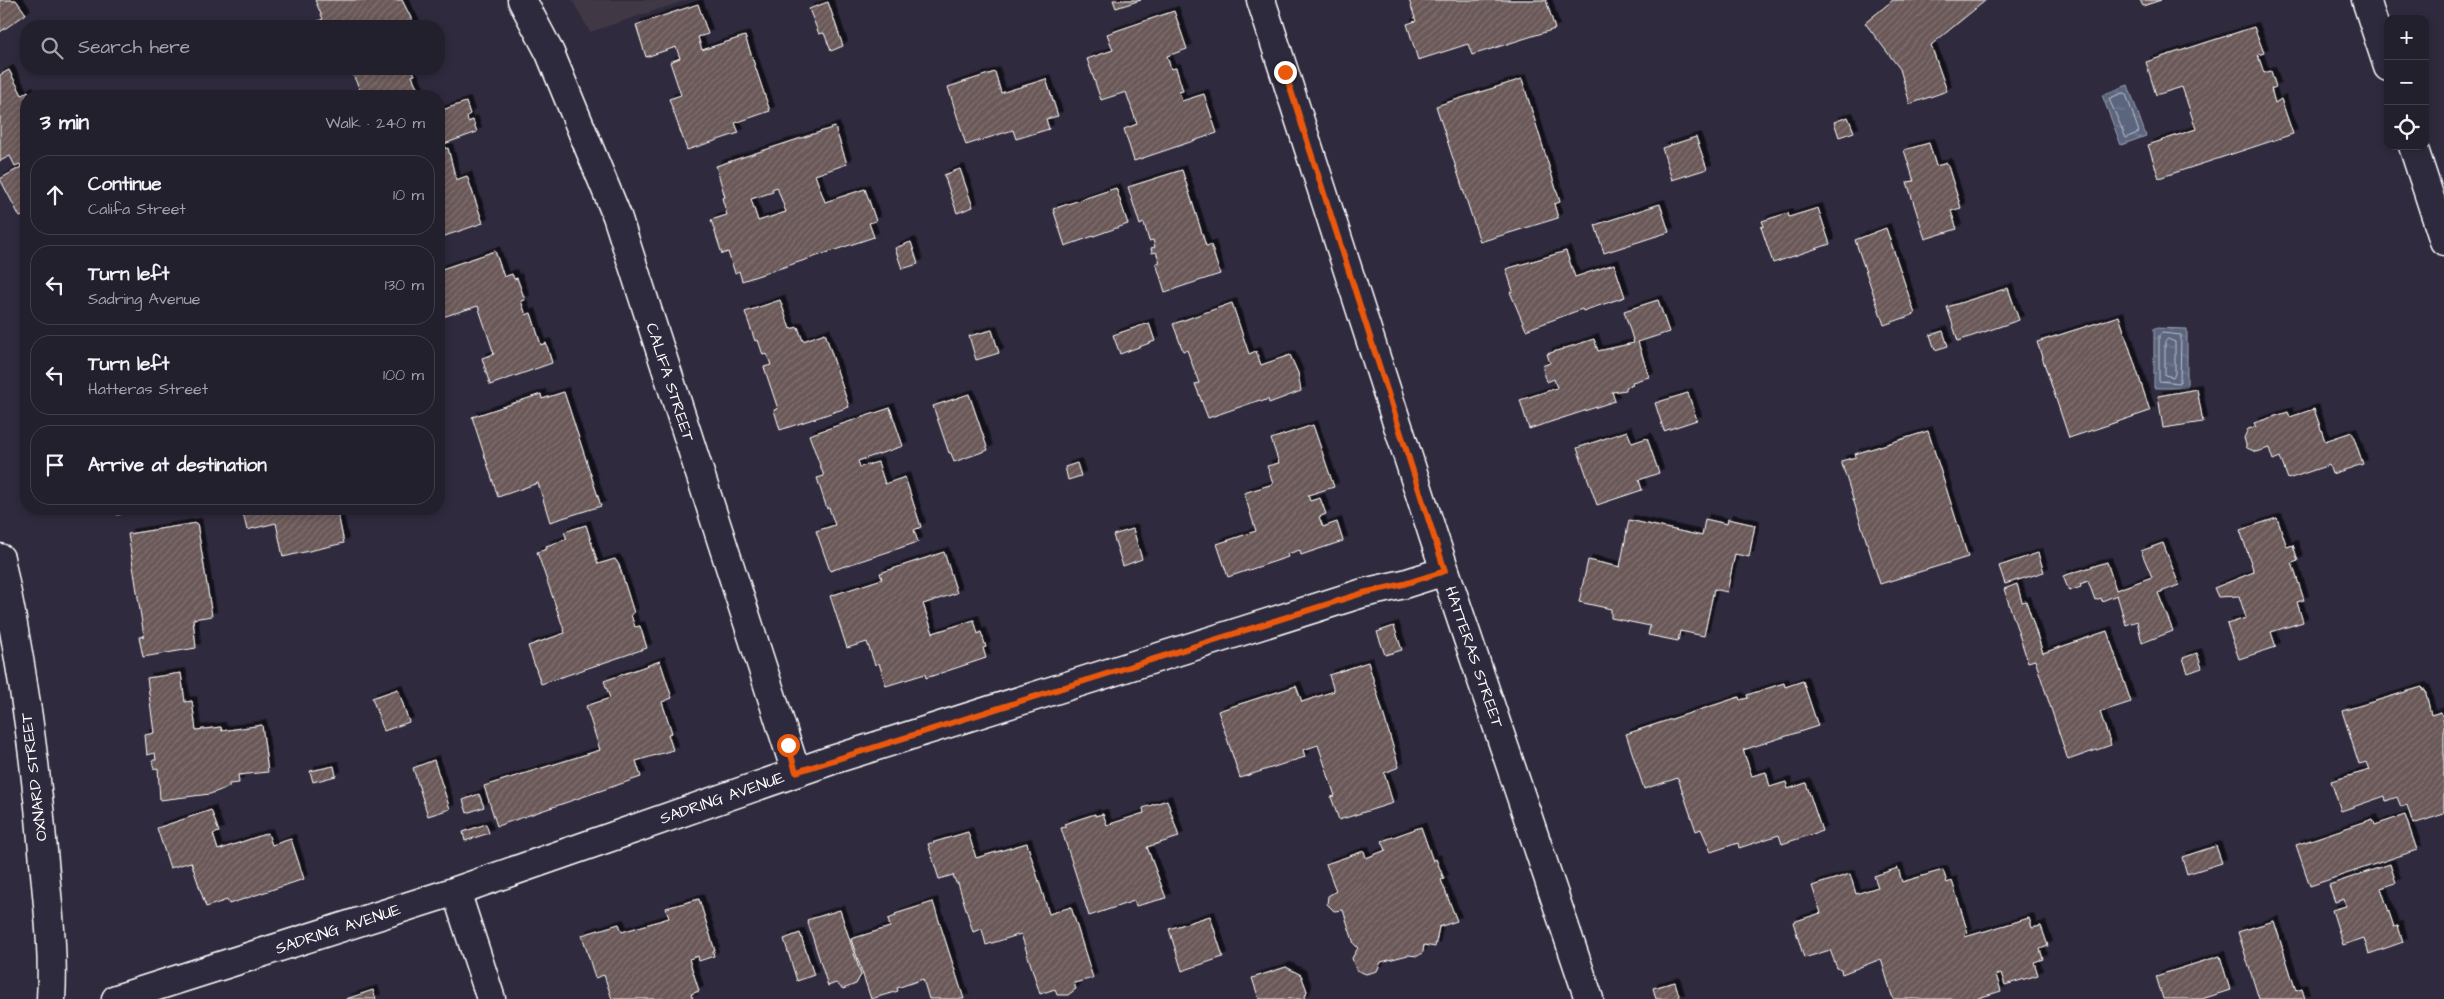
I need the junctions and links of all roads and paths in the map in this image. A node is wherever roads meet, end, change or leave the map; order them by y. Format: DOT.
graph roads {
  1 [pos="522,0"];
  2 [pos="1261,0"];
  3 [pos="2366,0"];
  4 [pos="2386,60"];
  5 [pos="2414,150"];
  6 [pos="2444,241"];
  7 [pos="0,558"];
  8 [pos="1445,571"];
  9 [pos="796,772"];
  10 [pos="456,891"];
  11 [pos="51,999"];
  12 [pos="116,999"];
  13 [pos="491,999"];
  14 [pos="1589,999"];
  1 -- 9 [label="street, CALIFA STREET"];
  2 -- 8 [label="street, HATTERAS STREET"];
  3 -- 4 [label="street"];
  5 -- 6 [label="street"];
  7 -- 11 [label="street, OXNARD STREET"];
  8 -- 9 [label="street, SADRING AVENUE"];
  8 -- 14 [label="street, HATTERAS STREET"];
  9 -- 10 [label="street, SADRING AVENUE"];
  10 -- 12 [label="street, SADRING AVENUE"];
  10 -- 13 [label="street"];
}
